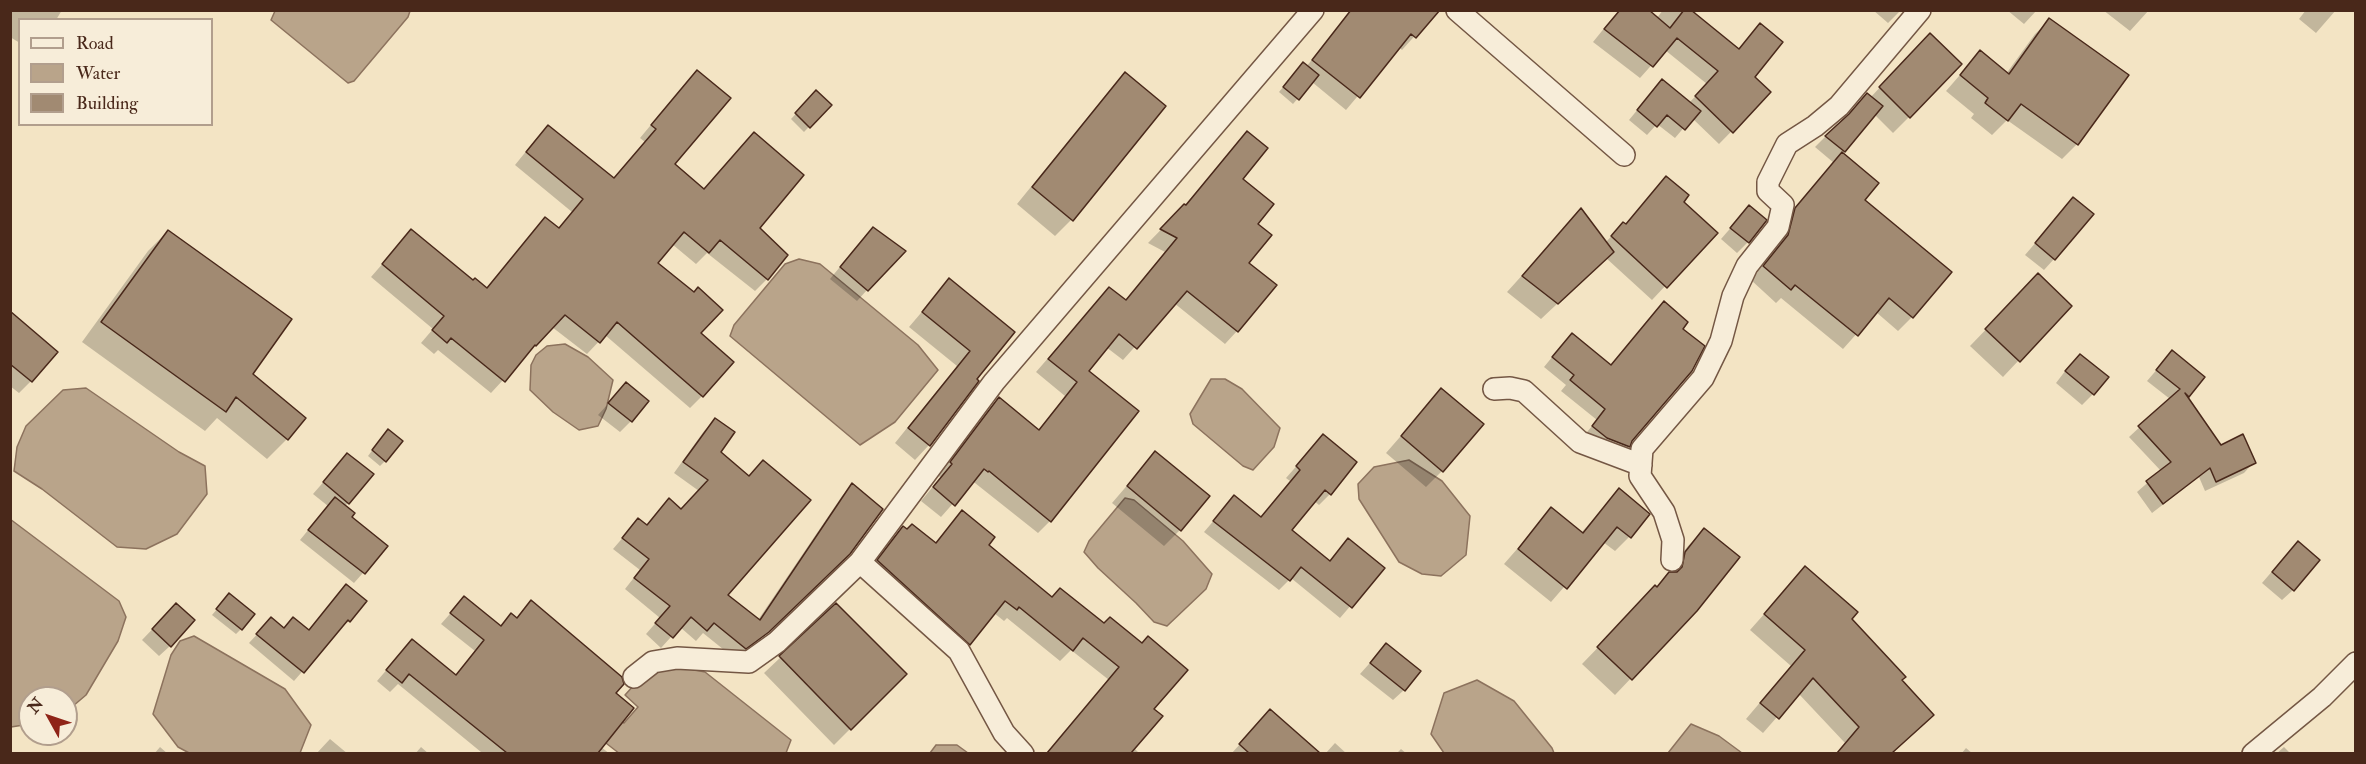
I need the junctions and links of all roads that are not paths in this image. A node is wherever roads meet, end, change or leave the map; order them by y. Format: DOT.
graph roads {
  1 [pos="1313,10"];
  2 [pos="1457,10"];
  3 [pos="1920,10"];
  4 [pos="1624,155"];
  5 [pos="1494,389"];
  6 [pos="1641,465"];
  7 [pos="1672,560"];
  8 [pos="860,562"];
  9 [pos="2355,663"];
  10 [pos="634,677"];
  11 [pos="1023,753"];
  12 [pos="2253,753"];
  1 -- 8 [label="street"];
  2 -- 4 [label="street"];
  3 -- 6 [label="street"];
  5 -- 6 [label="street"];
  6 -- 7 [label="street"];
  8 -- 10 [label="street"];
  8 -- 11 [label="street"];
  9 -- 12 [label="street"];
}
